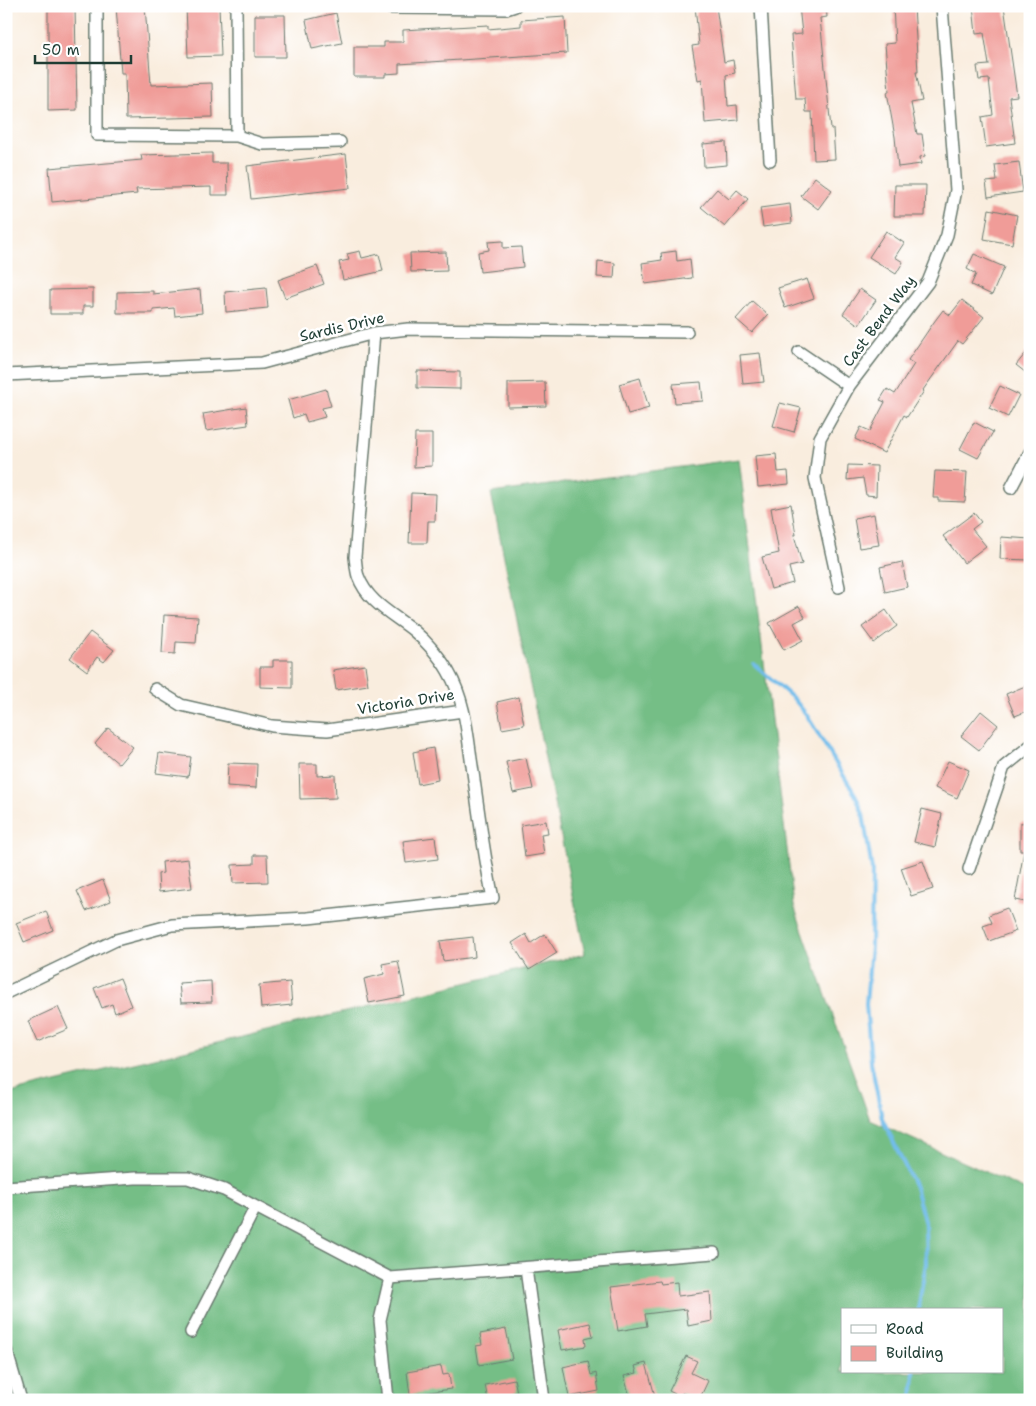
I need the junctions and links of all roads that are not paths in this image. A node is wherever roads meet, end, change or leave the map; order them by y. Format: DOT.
graph roads {
  1 [pos="97,6"];
  2 [pos="236,6"];
  3 [pos="387,6"];
  4 [pos="515,6"];
  5 [pos="761,6"];
  6 [pos="942,6"];
  7 [pos="237,136"];
  8 [pos="340,142"];
  9 [pos="770,160"];
  10 [pos="687,332"];
  11 [pos="374,333"];
  12 [pos="799,352"];
  13 [pos="6,375"];
  14 [pos="849,386"];
  15 [pos="1030,452"];
  16 [pos="1011,488"];
  17 [pos="839,587"];
  18 [pos="155,689"];
  19 [pos="463,711"];
  20 [pos="1030,746"];
  21 [pos="969,869"];
  22 [pos="6,993"];
  23 [pos="6,1187"];
  24 [pos="255,1208"];
  25 [pos="714,1253"];
  26 [pos="526,1269"];
  27 [pos="390,1278"];
  28 [pos="191,1332"];
  29 [pos="6,1349"];
  30 [pos="21,1400"];
  31 [pos="388,1400"];
  32 [pos="544,1400"];
  1 -- 7 [label="street"];
  2 -- 7 [label="street"];
  3 -- 4 [label="street"];
  5 -- 9 [label="street"];
  6 -- 14 [label="street, Cast Bend Way"];
  7 -- 8 [label="street"];
  10 -- 11 [label="street, Sardis Drive"];
  11 -- 13 [label="street, Sardis Drive"];
  11 -- 19 [label="street, Victoria Drive"];
  12 -- 14 [label="street"];
  14 -- 17 [label="street, Cast Bend Way"];
  15 -- 16 [label="street"];
  18 -- 19 [label="street, Victoria Drive"];
  19 -- 22 [label="street"];
  20 -- 21 [label="street"];
  23 -- 24 [label="street"];
  24 -- 27 [label="street"];
  24 -- 28 [label="street"];
  25 -- 26 [label="street"];
  26 -- 27 [label="street"];
  26 -- 32 [label="street"];
  27 -- 31 [label="street"];
  29 -- 30 [label="street"];
}
